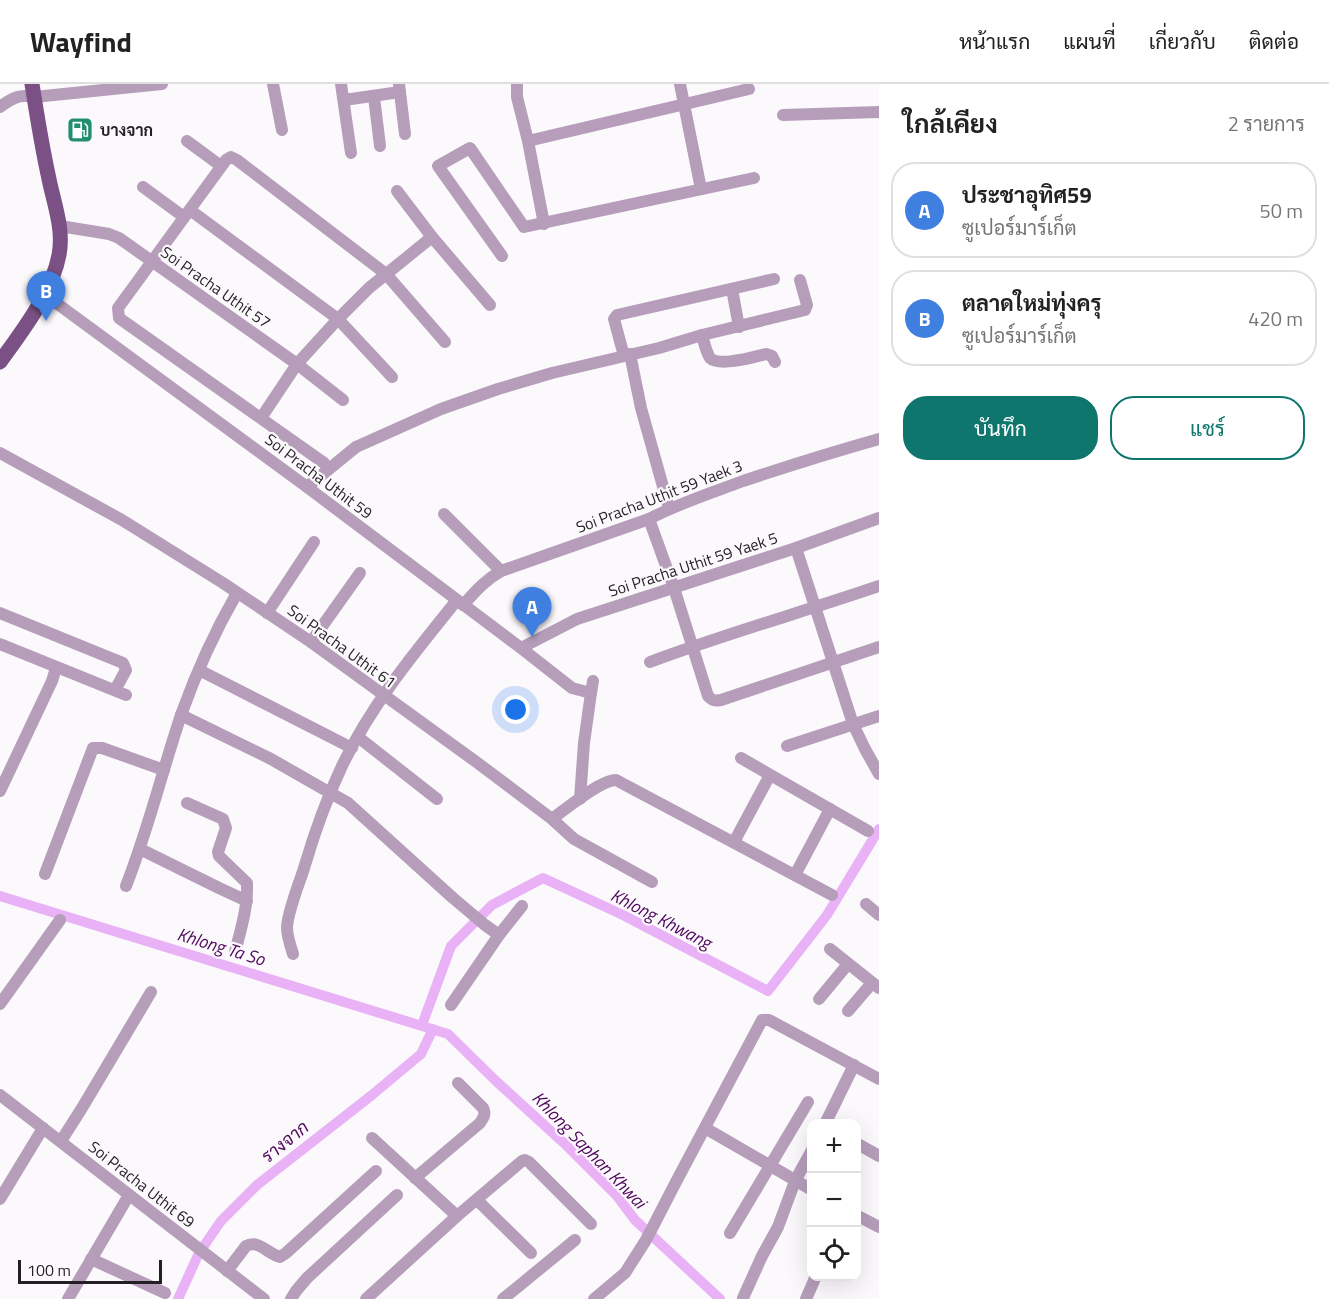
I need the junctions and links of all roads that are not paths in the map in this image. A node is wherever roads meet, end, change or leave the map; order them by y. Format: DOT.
graph roads {
  1 [pos="155,84"];
  2 [pos="162,84"];
  3 [pos="273,84"];
  4 [pos="341,84"];
  5 [pos="517,84"];
  6 [pos="680,84"];
  7 [pos="399,88"];
  8 [pos="749,89"];
  9 [pos="33,91"];
  10 [pos="374,97"];
  11 [pos="344,100"];
  12 [pos="684,103"];
  13 [pos="0,108"];
  14 [pos="879,112"];
  15 [pos="783,115"];
  16 [pos="282,130"];
  17 [pos="405,134"];
  18 [pos="188,141"];
  19 [pos="528,141"];
  20 [pos="380,146"];
  21 [pos="351,153"];
  22 [pos="221,166"];
  23 [pos="754,178"];
  24 [pos="143,187"];
  25 [pos="701,189"];
  26 [pos="397,191"];
  27 [pos="187,213"];
  28 [pos="544,224"];
  29 [pos="60,226"];
  30 [pos="432,237"];
  31 [pos="502,256"];
  32 [pos="152,261"];
  33 [pos="386,274"];
  34 [pos="774,279"];
  35 [pos="800,280"];
  36 [pos="732,289"];
  37 [pos="44,294"];
  38 [pos="490,305"];
  39 [pos="338,319"];
  40 [pos="739,327"];
  41 [pos="702,335"];
  42 [pos="445,342"];
  43 [pos="2,355"];
  44 [pos="627,355"];
  45 [pos="775,362"];
  46 [pos="297,364"];
  47 [pos="392,377"];
  48 [pos="343,400"];
  49 [pos="261,418"];
  50 [pos="879,439"];
  51 [pos="0,453"];
  52 [pos="324,463"];
  53 [pos="307,487"];
  54 [pos="669,508"];
  55 [pos="444,514"];
  56 [pos="879,518"];
  57 [pos="649,519"];
  58 [pos="314,542"];
  59 [pos="796,548"];
  60 [pos="501,572"];
  61 [pos="360,573"];
  62 [pos="879,585"];
  63 [pos="674,588"];
  64 [pos="237,593"];
  65 [pos="460,602"];
  66 [pos="816,607"];
  67 [pos="0,613"];
  68 [pos="267,613"];
  69 [pos="311,642"];
  70 [pos="0,644"];
  71 [pos="692,646"];
  72 [pos="879,647"];
  73 [pos="521,648"];
  74 [pos="650,662"];
  75 [pos="833,662"];
  76 [pos="56,668"];
  77 [pos="199,670"];
  78 [pos="383,695"];
  79 [pos="181,715"];
  80 [pos="879,716"];
  81 [pos="853,724"];
  82 [pos="355,742"];
  83 [pos="787,746"];
  84 [pos="741,758"];
  85 [pos="164,770"];
  86 [pos="879,774"];
  87 [pos="770,775"];
  88 [pos="0,791"];
  89 [pos="331,793"];
  90 [pos="437,799"];
  91 [pos="580,799"];
  92 [pos="187,803"];
  93 [pos="830,809"];
  94 [pos="552,819"];
  95 [pos="868,831"];
  96 [pos="734,842"];
  97 [pos="140,849"];
  98 [pos="45,874"];
  99 [pos="795,875"];
  100 [pos="652,882"];
  101 [pos="126,886"];
  102 [pos="832,895"];
  103 [pos="247,901"];
  104 [pos="866,904"];
  105 [pos="522,906"];
  106 [pos="879,915"];
  107 [pos="60,920"];
  108 [pos="500,935"];
  109 [pos="830,950"];
  110 [pos="235,952"];
  111 [pos="292,954"];
  112 [pos="848,964"];
  113 [pos="876,985"];
  114 [pos="151,992"];
  115 [pos="819,999"];
  116 [pos="0,1004"];
  117 [pos="451,1005"];
  118 [pos="848,1011"];
  119 [pos="854,1065"];
  120 [pos="879,1079"];
  121 [pos="458,1083"];
  122 [pos="0,1095"];
  123 [pos="808,1102"];
  124 [pos="827,1119"];
  125 [pos="43,1128"];
  126 [pos="705,1128"];
  127 [pos="372,1138"];
  128 [pos="61,1141"];
  129 [pos="861,1146"];
  130 [pos="879,1155"];
  131 [pos="807,1159"];
  132 [pos="769,1166"];
  133 [pos="376,1171"];
  134 [pos="415,1178"];
  135 [pos="795,1181"];
  136 [pos="807,1187"];
  137 [pos="129,1195"];
  138 [pos="397,1195"];
  139 [pos="0,1199"];
  140 [pos="477,1200"];
  141 [pos="457,1216"];
  142 [pos="861,1218"];
  143 [pos="591,1224"];
  144 [pos="879,1227"];
  145 [pos="730,1233"];
  146 [pos="575,1240"];
  147 [pos="531,1253"];
  148 [pos="91,1259"];
  149 [pos="227,1270"];
  150 [pos="814,1281"];
  151 [pos="165,1293"];
  152 [pos="743,1298"];
  153 [pos="68,1299"];
  154 [pos="264,1299"];
  155 [pos="291,1299"];
  156 [pos="366,1299"];
  157 [pos="502,1299"];
  158 [pos="594,1299"];
  159 [pos="806,1299"];
  1 -- 2 [label="street"];
  1 -- 9 [label="street"];
  3 -- 16 [label="street"];
  4 -- 11 [label="street"];
  5 -- 19 [label="street"];
  6 -- 12 [label="street"];
  7 -- 10 [label="street"];
  7 -- 17 [label="street"];
  8 -- 12 [label="street"];
  9 -- 13 [label="street"];
  9 -- 29 [label="main road"];
  10 -- 11 [label="street"];
  10 -- 20 [label="street"];
  11 -- 21 [label="street"];
  12 -- 19 [label="street"];
  12 -- 25 [label="street"];
  14 -- 15 [label="street"];
  18 -- 22 [label="street"];
  19 -- 28 [label="street"];
  22 -- 27 [label="street"];
  22 -- 33 [label="street"];
  23 -- 25 [label="street"];
  24 -- 27 [label="street"];
  25 -- 28 [label="street"];
  26 -- 30 [label="street"];
  27 -- 32 [label="street"];
  27 -- 39 [label="street"];
  28 -- 31 [label="street"];
  29 -- 32 [label="street, Soi Pracha Uthit 57"];
  29 -- 37 [label="main road"];
  30 -- 33 [label="street"];
  30 -- 38 [label="street"];
  32 -- 46 [label="street, Soi Pracha Uthit 57"];
  32 -- 49 [label="street"];
  33 -- 39 [label="street"];
  33 -- 42 [label="street"];
  34 -- 36 [label="street"];
  35 -- 40 [label="street"];
  36 -- 40 [label="street"];
  36 -- 44 [label="street"];
  37 -- 43 [label="main road"];
  37 -- 53 [label="street, Soi Pracha Uthit 59"];
  39 -- 46 [label="street"];
  39 -- 47 [label="street"];
  40 -- 41 [label="street"];
  41 -- 44 [label="street"];
  41 -- 45 [label="street"];
  44 -- 53 [label="street"];
  44 -- 54 [label="street"];
  46 -- 48 [label="street, Soi Pracha Uthit 57"];
  46 -- 49 [label="street"];
  49 -- 52 [label="street"];
  50 -- 54 [label="street, Soi Pracha Uthit 59 Yaek 3"];
  51 -- 64 [label="street, Soi Pracha Uthit 61"];
  53 -- 65 [label="street, Soi Pracha Uthit 59"];
  54 -- 57 [label="street, Soi Pracha Uthit 59 Yaek 3"];
  55 -- 60 [label="street"];
  56 -- 59 [label="street, Soi Pracha Uthit 59 Yaek 5"];
  57 -- 60 [label="street, Soi Pracha Uthit 59 Yaek 3"];
  57 -- 63 [label="street"];
  58 -- 68 [label="street"];
  59 -- 63 [label="street, Soi Pracha Uthit 59 Yaek 5"];
  59 -- 66 [label="street"];
  60 -- 65 [label="street, Soi Pracha Uthit 59 Yaek 3"];
  61 -- 69 [label="street"];
  62 -- 66 [label="street"];
  63 -- 71 [label="street"];
  63 -- 73 [label="street, Soi Pracha Uthit 59 Yaek 5"];
  64 -- 68 [label="street, Soi Pracha Uthit 61"];
  64 -- 77 [label="street"];
  65 -- 73 [label="street, Soi Pracha Uthit 59"];
  65 -- 78 [label="street, Soi Pracha Uthit 59 Yaek 3"];
  66 -- 71 [label="street"];
  66 -- 75 [label="street"];
  67 -- 76 [label="street"];
  68 -- 69 [label="street, Soi Pracha Uthit 61"];
  69 -- 78 [label="street, Soi Pracha Uthit 61"];
  70 -- 76 [label="street"];
  71 -- 74 [label="street"];
  71 -- 75 [label="street"];
  72 -- 75 [label="street"];
  73 -- 91 [label="street, Soi Pracha Uthit 59"];
  75 -- 81 [label="street"];
  76 -- 88 [label="street"];
  77 -- 79 [label="street"];
  77 -- 82 [label="street"];
  78 -- 82 [label="street, Soi Pracha Uthit 59 Yaek 3"];
  78 -- 94 [label="street, Soi Pracha Uthit 61"];
  79 -- 85 [label="street"];
  79 -- 89 [label="street"];
  80 -- 81 [label="street"];
  81 -- 83 [label="street"];
  81 -- 86 [label="street"];
  82 -- 89 [label="street, Soi Pracha Uthit 59 Yaek 3"];
  82 -- 90 [label="street"];
  84 -- 87 [label="street"];
  85 -- 97 [label="street"];
  85 -- 98 [label="street"];
  87 -- 93 [label="street"];
  87 -- 96 [label="street"];
  89 -- 108 [label="street"];
  89 -- 111 [label="street, Soi Pracha Uthit 59 Yaek 3"];
  91 -- 94 [label="street"];
  91 -- 96 [label="street"];
  92 -- 103 [label="street"];
  93 -- 95 [label="street"];
  93 -- 99 [label="street"];
  94 -- 100 [label="street, Soi Pracha Uthit 61"];
  96 -- 99 [label="street"];
  97 -- 101 [label="street"];
  97 -- 103 [label="street"];
  99 -- 102 [label="street"];
  103 -- 110 [label="street"];
  104 -- 106 [label="street"];
  105 -- 108 [label="street"];
  107 -- 116 [label="street"];
  108 -- 117 [label="street"];
  109 -- 112 [label="street"];
  112 -- 113 [label="street"];
  112 -- 115 [label="street"];
  113 -- 118 [label="street"];
  114 -- 128 [label="street"];
  119 -- 120 [label="street"];
  119 -- 124 [label="street"];
  119 -- 126 [label="street"];
  121 -- 134 [label="street"];
  122 -- 125 [label="street, Soi Pracha Uthit 69"];
  123 -- 132 [label="street"];
  125 -- 128 [label="street, Soi Pracha Uthit 69"];
  125 -- 139 [label="street"];
  126 -- 132 [label="street"];
  126 -- 158 [label="street"];
  127 -- 134 [label="street"];
  128 -- 137 [label="street, Soi Pracha Uthit 69"];
  129 -- 130 [label="street"];
  131 -- 135 [label="street"];
  132 -- 135 [label="street"];
  132 -- 145 [label="street"];
  133 -- 149 [label="street"];
  134 -- 141 [label="street"];
  135 -- 136 [label="street"];
  135 -- 152 [label="street"];
  137 -- 148 [label="street"];
  137 -- 149 [label="street, Soi Pracha Uthit 69"];
  138 -- 155 [label="street"];
  140 -- 141 [label="street"];
  140 -- 143 [label="street"];
  140 -- 147 [label="street"];
  141 -- 156 [label="street"];
  142 -- 144 [label="street"];
  146 -- 157 [label="street"];
  148 -- 151 [label="street"];
  148 -- 153 [label="street"];
  149 -- 154 [label="street, Soi Pracha Uthit 69"];
  150 -- 159 [label="street"];
}
